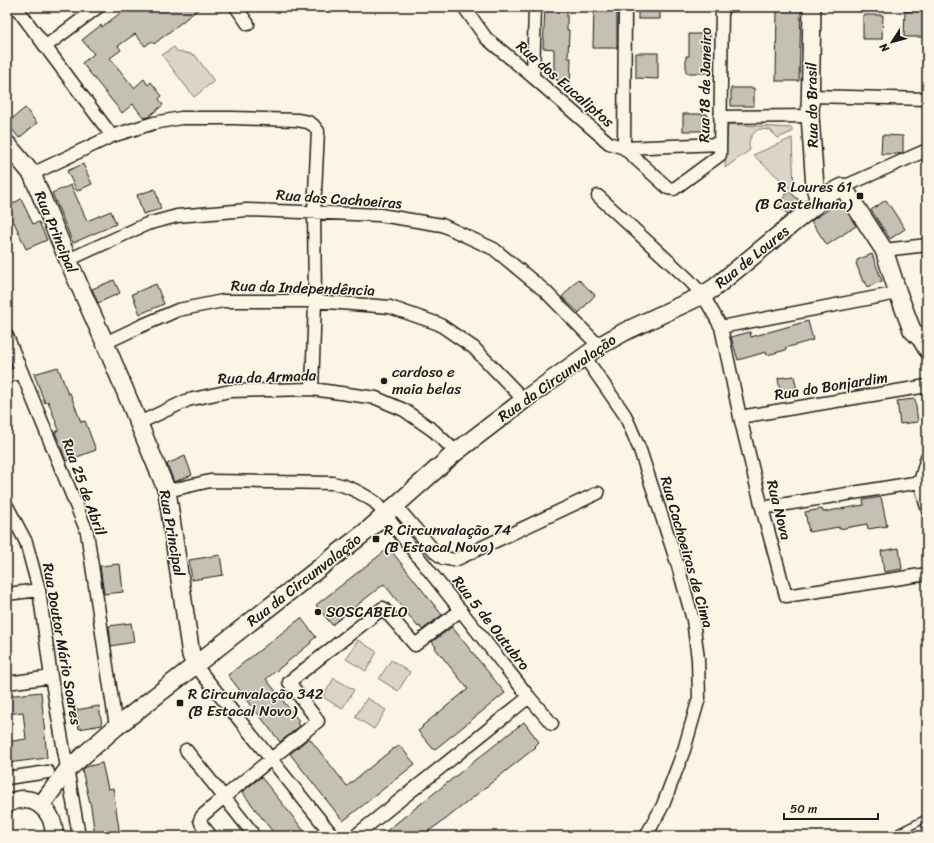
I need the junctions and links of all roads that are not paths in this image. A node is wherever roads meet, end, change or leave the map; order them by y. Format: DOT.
graph roads {
  1 [pos="16,7"];
  2 [pos="98,7"];
  3 [pos="236,7"];
  4 [pos="464,7"];
  5 [pos="535,7"];
  6 [pos="625,7"];
  7 [pos="722,7"];
  8 [pos="812,7"];
  9 [pos="248,24"];
  10 [pos="46,46"];
  11 [pos="533,77"];
  12 [pos="811,96"];
  13 [pos="927,99"];
  14 [pos="810,116"];
  15 [pos="720,117"];
  16 [pos="112,136"];
  17 [pos="7,144"];
  18 [pos="720,144"];
  19 [pos="624,148"];
  20 [pos="927,150"];
  21 [pos="32,174"];
  22 [pos="843,187"];
  23 [pos="674,189"];
  24 [pos="598,196"];
  25 [pos="819,202"];
  26 [pos="314,212"];
  27 [pos="927,245"];
  28 [pos="884,250"];
  29 [pos="68,260"];
  30 [pos="898,293"];
  31 [pos="703,295"];
  32 [pos="315,301"];
  33 [pos="637,326"];
  34 [pos="720,327"];
  35 [pos="7,336"];
  36 [pos="925,342"];
  37 [pos="105,343"];
  38 [pos="599,346"];
  39 [pos="584,356"];
  40 [pos="22,372"];
  41 [pos="7,376"];
  42 [pos="927,386"];
  43 [pos="312,389"];
  44 [pos="524,400"];
  45 [pos="740,417"];
  46 [pos="139,423"];
  47 [pos="456,452"];
  48 [pos="927,457"];
  49 [pos="920,482"];
  50 [pos="167,491"];
  51 [pos="598,493"];
  52 [pos="7,506"];
  53 [pos="762,508"];
  54 [pos="927,508"];
  55 [pos="391,510"];
  56 [pos="927,574"];
  57 [pos="39,590"];
  58 [pos="7,594"];
  59 [pos="461,610"];
  60 [pos="196,664"];
  61 [pos="51,677"];
  62 [pos="7,683"];
  63 [pos="529,697"];
  64 [pos="552,724"];
  65 [pos="116,727"];
  66 [pos="186,750"];
  67 [pos="272,759"];
  68 [pos="68,769"];
  69 [pos="48,772"];
  70 [pos="7,778"];
  71 [pos="224,797"];
  72 [pos="7,804"];
  73 [pos="41,805"];
  74 [pos="927,818"];
  75 [pos="899,832"];
  76 [pos="54,836"];
  77 [pos="79,836"];
  78 [pos="210,836"];
  79 [pos="253,836"];
  80 [pos="332,836"];
  81 [pos="355,836"];
  82 [pos="646,836"];
  1 -- 10 [label="street"];
  2 -- 10 [label="street"];
  3 -- 9 [label="street"];
  4 -- 11 [label="street, Rua dos Eucaliptos"];
  5 -- 11 [label="street"];
  6 -- 19 [label="street"];
  7 -- 15 [label="street, Rua 18 de Janeiro"];
  8 -- 12 [label="street, Rua do Brasil"];
  10 -- 16 [label="street"];
  11 -- 19 [label="street, Rua dos Eucaliptos"];
  12 -- 13 [label="street"];
  12 -- 14 [label="street, Rua do Brasil"];
  14 -- 15 [label="street"];
  14 -- 25 [label="street, Rua do Brasil"];
  15 -- 18 [label="street, Rua 18 de Janeiro"];
  16 -- 21 [label="street"];
  16 -- 26 [label="street"];
  17 -- 21 [label="street, Rua Principal"];
  18 -- 19 [label="street"];
  18 -- 23 [label="street, Rua 18 de Janeiro"];
  19 -- 23 [label="street, Rua dos Eucaliptos"];
  20 -- 22 [label="street, Rua de Loures"];
  21 -- 29 [label="street, Rua Principal"];
  22 -- 25 [label="street, Rua de Loures"];
  22 -- 28 [label="street"];
  24 -- 31 [label="street, Rua Nova"];
  25 -- 31 [label="street, Rua de Loures"];
  26 -- 29 [label="street, Rua das Cachoeiras"];
  26 -- 32 [label="street"];
  26 -- 38 [label="street, Rua das Cachoeiras"];
  27 -- 28 [label="street"];
  28 -- 30 [label="street"];
  29 -- 37 [label="street, Rua Principal"];
  30 -- 34 [label="street"];
  30 -- 36 [label="street"];
  31 -- 33 [label="street, Rua de Loures"];
  31 -- 34 [label="street, Rua Nova"];
  32 -- 37 [label="street, Rua da Independência"];
  32 -- 43 [label="street"];
  32 -- 44 [label="street, Rua da Independência"];
  33 -- 38 [label="street, Rua da Circunvalação"];
  34 -- 45 [label="street, Rua Nova"];
  35 -- 40 [label="street, Rua 25 de Abril"];
  37 -- 46 [label="street, Rua Principal"];
  38 -- 39 [label="street, Rua da Circunvalação"];
  39 -- 44 [label="street, Rua da Circunvalação"];
  39 -- 82 [label="street, Rua Cachoeiras de Cima"];
  40 -- 41 [label="street"];
  40 -- 65 [label="street, Rua 25 de Abril"];
  42 -- 45 [label="street, Rua do Bonjardim"];
  43 -- 46 [label="street, Rua da Armada"];
  43 -- 47 [label="street, Rua da Armada"];
  44 -- 47 [label="street, Rua da Circunvalação"];
  45 -- 53 [label="street, Rua Nova"];
  46 -- 50 [label="street, Rua Principal"];
  47 -- 55 [label="street, Rua da Circunvalação"];
  48 -- 49 [label="street"];
  49 -- 53 [label="street"];
  49 -- 54 [label="street"];
  50 -- 55 [label="street, Rua 5 de Outubro"];
  50 -- 60 [label="street, Rua Principal"];
  51 -- 55 [label="street"];
  52 -- 57 [label="street, Rua Doutor Mário Soares"];
  53 -- 56 [label="street, Rua Nova"];
  55 -- 59 [label="street, Rua 5 de Outubro"];
  55 -- 60 [label="street, Rua da Circunvalação"];
  57 -- 58 [label="street"];
  57 -- 61 [label="street, Rua Doutor Mário Soares"];
  59 -- 63 [label="street, Rua 5 de Outubro"];
  59 -- 67 [label="street"];
  60 -- 65 [label="street, Rua da Circunvalação"];
  60 -- 67 [label="street, Rua Principal"];
  61 -- 62 [label="street"];
  61 -- 68 [label="street, Rua Doutor Mário Soares"];
  63 -- 64 [label="street, Rua 5 de Outubro"];
  63 -- 81 [label="street"];
  65 -- 68 [label="street, Rua da Circunvalação"];
  66 -- 71 [label="street"];
  67 -- 71 [label="street"];
  67 -- 80 [label="street, Rua Principal"];
  68 -- 73 [label="street, Rua da Circunvalação"];
  68 -- 77 [label="street, Rua Doutor Mário Soares"];
  69 -- 70 [label="street"];
  71 -- 78 [label="street"];
  71 -- 79 [label="street"];
  72 -- 73 [label="street"];
  73 -- 76 [label="street"];
  74 -- 75 [label="lane"];
}
